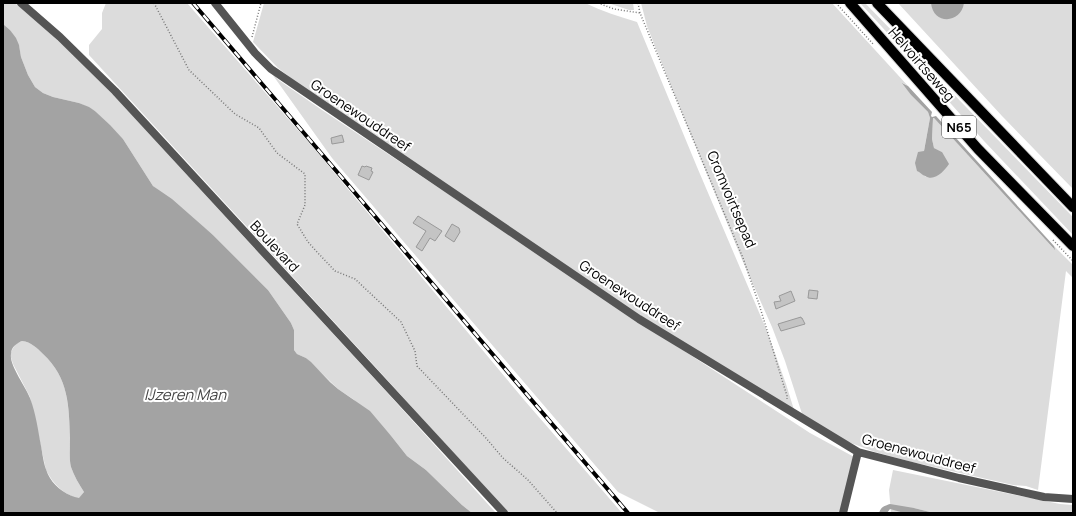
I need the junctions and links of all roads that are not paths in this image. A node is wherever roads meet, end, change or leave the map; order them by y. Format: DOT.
graph roads {
  1 [pos="21,3"];
  2 [pos="215,3"];
  3 [pos="850,3"];
  4 [pos="876,3"];
  5 [pos="1073,207"];
  6 [pos="1073,246"];
  7 [pos="858,452"];
  8 [pos="1073,498"];
  9 [pos="504,513"];
  10 [pos="843,513"];
  1 -- 9 [label="street, Boulevard"];
  2 -- 7 [label="street, Groenewouddreef"];
  3 -- 6 [label="main road, Helvoirtseweg / N65"];
  4 -- 5 [label="main road, Helvoirtseweg / N65"];
  7 -- 8 [label="street, Groenewouddreef"];
  7 -- 10 [label="street"];
}
